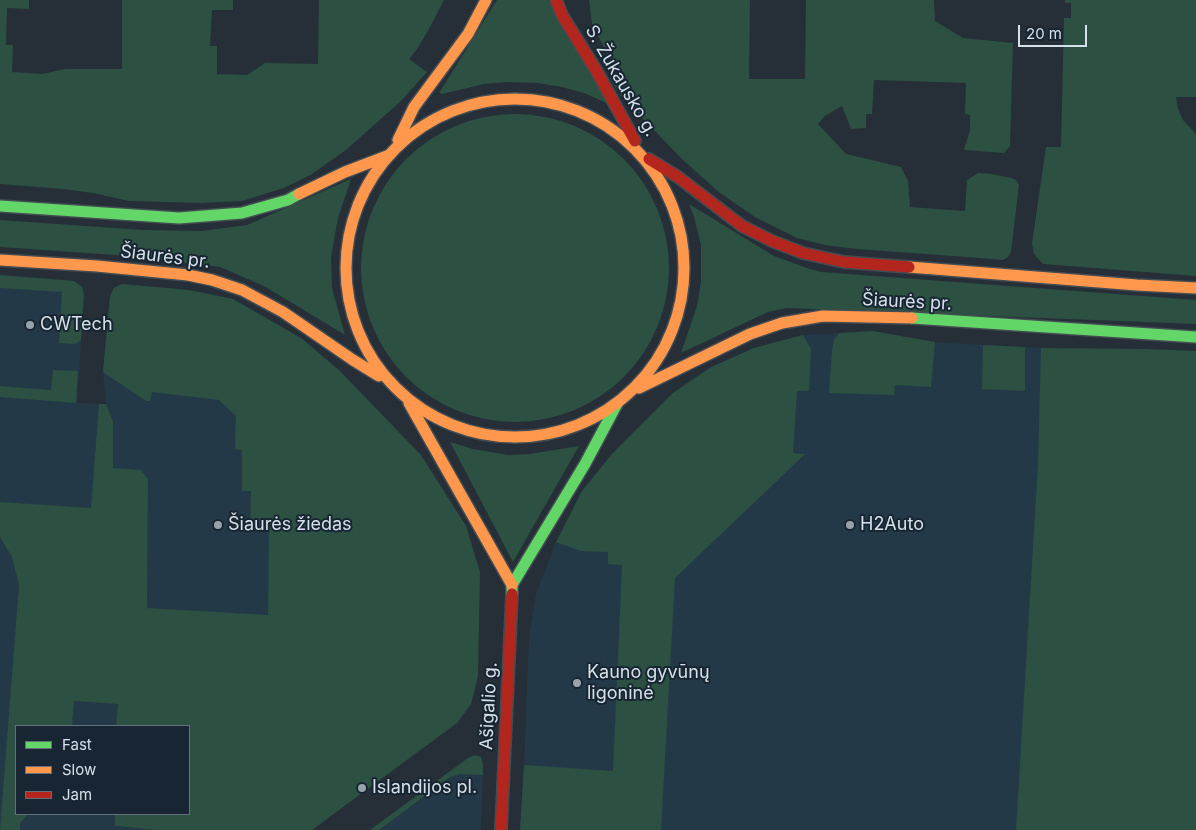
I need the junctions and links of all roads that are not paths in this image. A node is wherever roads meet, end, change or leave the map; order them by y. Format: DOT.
graph roads {
  1 [pos="486,0"];
  2 [pos="556,0"];
  3 [pos="395,146"];
  4 [pos="644,155"];
  5 [pos="387,156"];
  6 [pos="0,206"];
  7 [pos="0,260"];
  8 [pos="1196,288"];
  9 [pos="1196,337"];
  10 [pos="387,381"];
  11 [pos="631,392"];
  12 [pos="407,399"];
  13 [pos="617,404"];
  14 [pos="512,585"];
  15 [pos="500,830"];
  1 -- 3 [label="main road"];
  2 -- 4 [label="main road, S. Žukausko g."];
  3 -- 4 [label="main road"];
  3 -- 5 [label="main road"];
  4 -- 8 [label="main road, Šiaurės pr."];
  4 -- 11 [label="main road, S. Žukausko g."];
  5 -- 6 [label="main road"];
  5 -- 10 [label="main road"];
  7 -- 10 [label="main road, Šiaurės pr."];
  9 -- 11 [label="main road, Šiaurės pr."];
  10 -- 12 [label="main road"];
  11 -- 13 [label="main road"];
  12 -- 13 [label="main road"];
  12 -- 14 [label="main road"];
  13 -- 14 [label="main road, Ašigalio g."];
  14 -- 15 [label="main road, Ašigalio g."];
}
